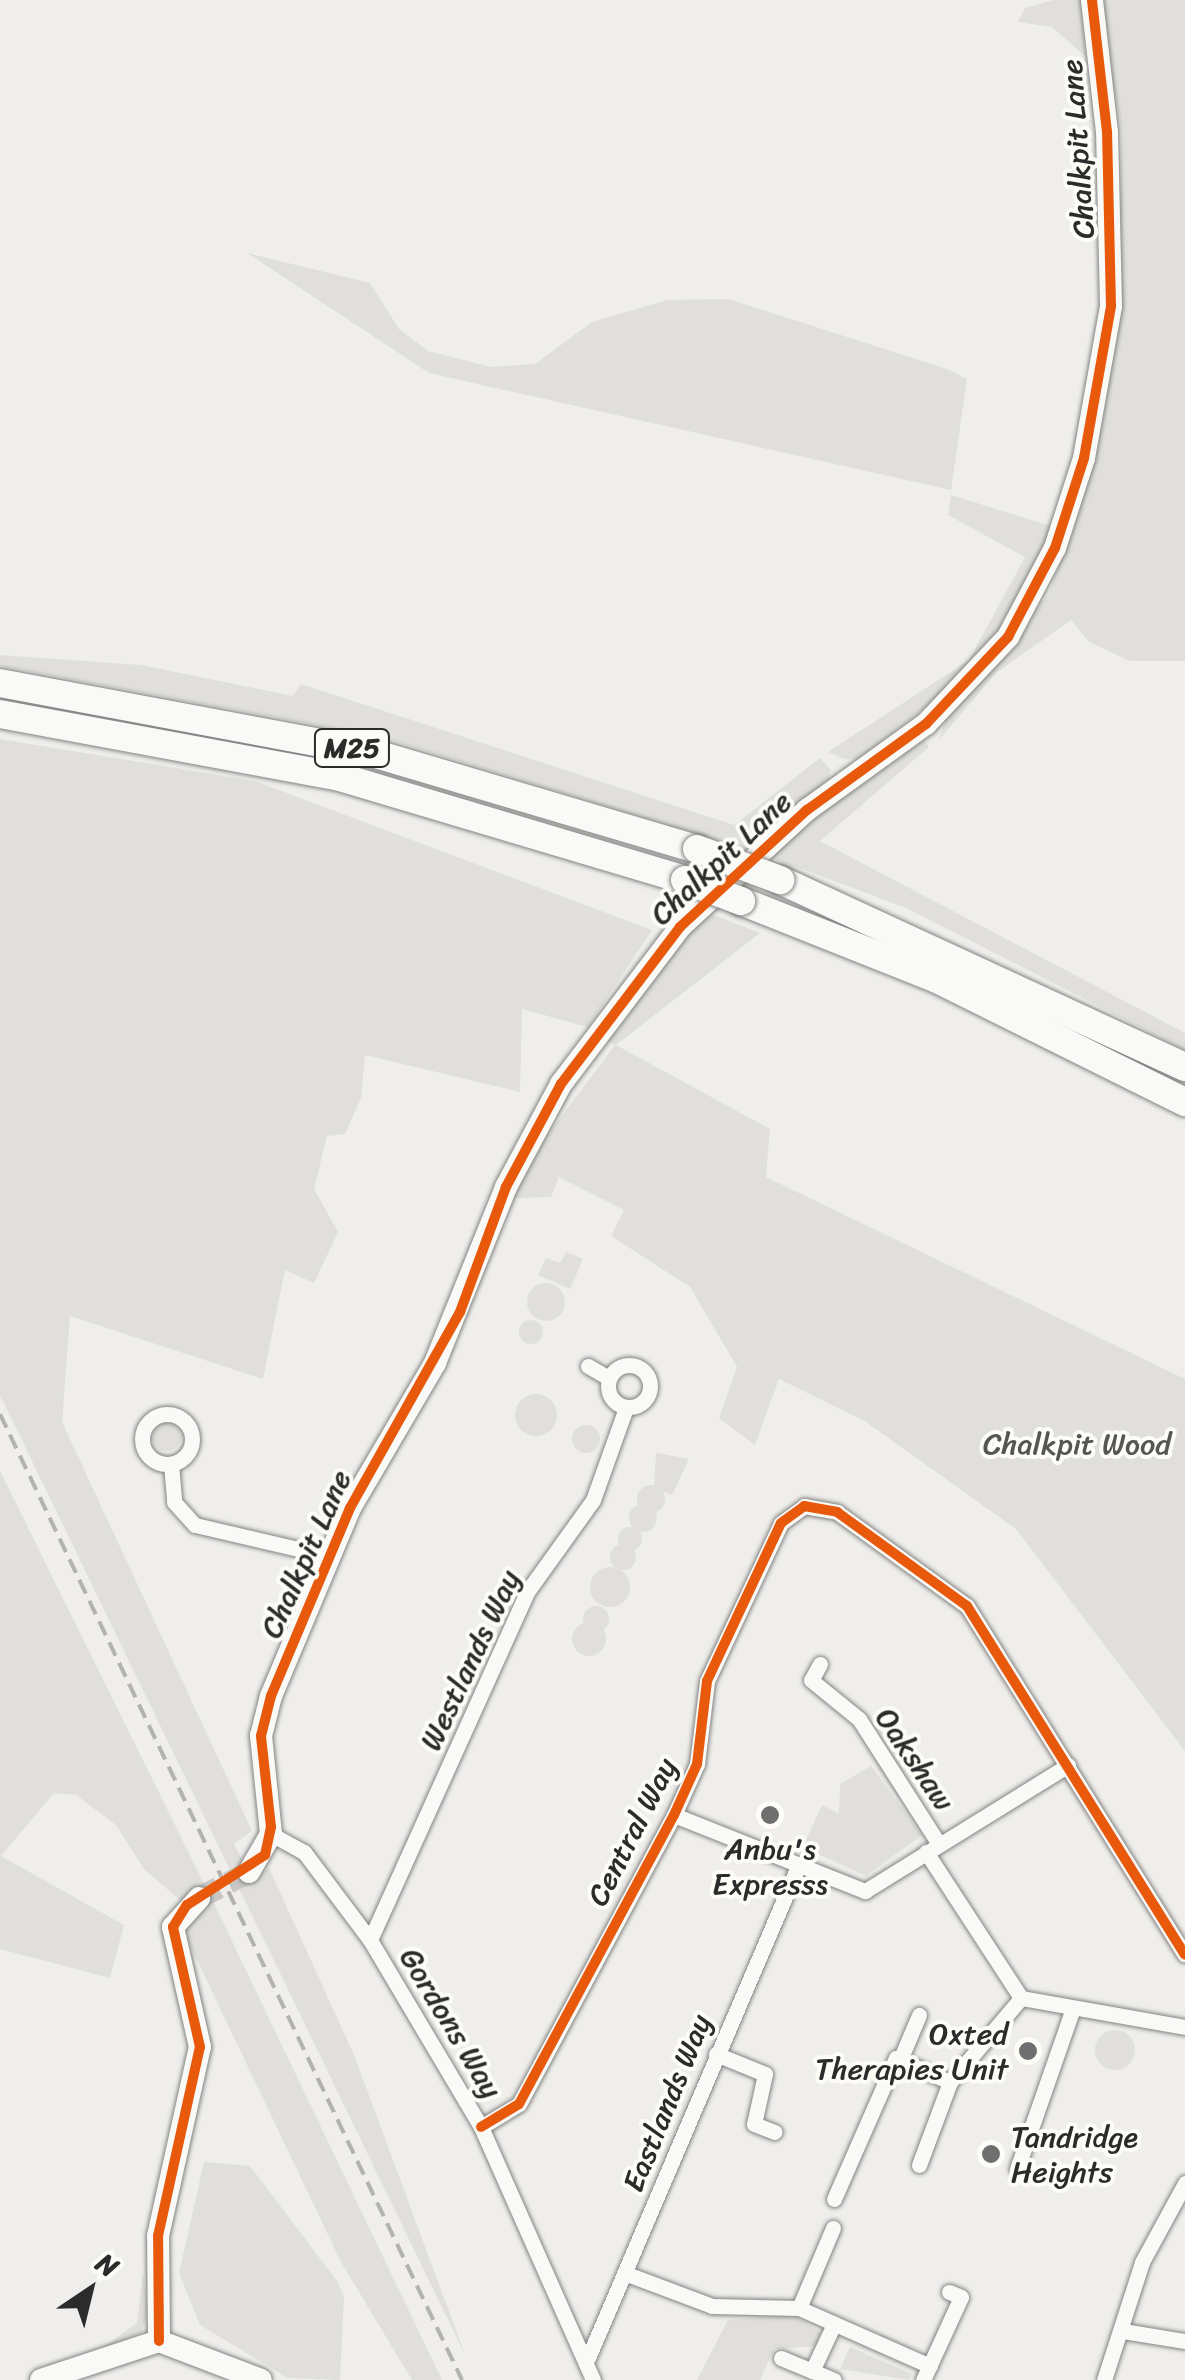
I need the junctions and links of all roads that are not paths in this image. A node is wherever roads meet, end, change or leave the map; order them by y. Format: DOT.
graph roads {
  1 [pos="1092,0"];
  2 [pos="0,683"];
  3 [pos="0,714"];
  4 [pos="1185,1067"];
  5 [pos="1185,1102"];
  6 [pos="588,1366"];
  7 [pos="609,1378"];
  8 [pos="626,1408"];
  9 [pos="171,1464"];
  10 [pos="328,1556"];
  11 [pos="820,1664"];
  12 [pos="1068,1765"];
  13 [pos="674,1814"];
  14 [pos="271,1834"];
  15 [pos="932,1848"];
  16 [pos="798,1869"];
  17 [pos="248,1872"];
  18 [pos="200,1898"];
  19 [pos="370,1940"];
  20 [pos="1185,1956"];
  21 [pos="1021,1998"];
  22 [pos="1072,2011"];
  23 [pos="920,2015"];
  24 [pos="1185,2027"];
  25 [pos="716,2054"];
  26 [pos="900,2060"];
  27 [pos="950,2082"];
  28 [pos="481,2128"];
  29 [pos="775,2132"];
  30 [pos="919,2165"];
  31 [pos="1018,2169"];
  32 [pos="1185,2183"];
  33 [pos="834,2199"];
  34 [pos="833,2228"];
  35 [pos="627,2274"];
  36 [pos="948,2292"];
  37 [pos="799,2308"];
  38 [pos="834,2324"];
  39 [pos="1122,2331"];
  40 [pos="1185,2340"];
  41 [pos="159,2341"];
  42 [pos="588,2358"];
  43 [pos="781,2358"];
  44 [pos="812,2371"];
  45 [pos="926,2373"];
  46 [pos="41,2380"];
  47 [pos="260,2380"];
  48 [pos="593,2380"];
  49 [pos="834,2380"];
  50 [pos="1104,2380"];
  1 -- 10 [label="street, Chalkpit Lane"];
  2 -- 4 [label="highway, M25, bridge"];
  3 -- 5 [label="highway, M25, bridge"];
  6 -- 7 [label="street"];
  7 -- 8 [label="street"];
  7 -- 8 [label="street"];
  8 -- 19 [label="street, Westlands Way"];
  9 -- 10 [label="street"];
  10 -- 14 [label="street, Chalkpit Lane"];
  11 -- 15 [label="street, Oakshaw"];
  12 -- 13 [label="street, Central Way"];
  12 -- 15 [label="street"];
  12 -- 20 [label="street, Central Way"];
  13 -- 16 [label="street"];
  13 -- 28 [label="street, Central Way"];
  14 -- 17 [label="street"];
  14 -- 19 [label="street, Gordons Way"];
  15 -- 16 [label="street"];
  15 -- 21 [label="street"];
  16 -- 25 [label="street, Eastlands Way"];
  18 -- 41 [label="street"];
  19 -- 28 [label="street, Gordons Way"];
  21 -- 22 [label="street"];
  21 -- 27 [label="street"];
  22 -- 24 [label="street"];
  22 -- 31 [label="street"];
  23 -- 26 [label="street"];
  25 -- 29 [label="street"];
  25 -- 35 [label="street, Eastlands Way"];
  26 -- 27 [label="street"];
  26 -- 33 [label="street"];
  27 -- 30 [label="street"];
  28 -- 42 [label="street, Gordons Way"];
  32 -- 39 [label="street"];
  34 -- 37 [label="street"];
  35 -- 37 [label="street"];
  35 -- 42 [label="street, Eastlands Way"];
  36 -- 45 [label="street"];
  37 -- 38 [label="street"];
  38 -- 44 [label="street"];
  38 -- 45 [label="street"];
  39 -- 40 [label="street"];
  39 -- 50 [label="street"];
  41 -- 46 [label="street"];
  41 -- 47 [label="street"];
  42 -- 48 [label="street, Gordons Way"];
  43 -- 44 [label="street"];
  44 -- 49 [label="street"];
}
